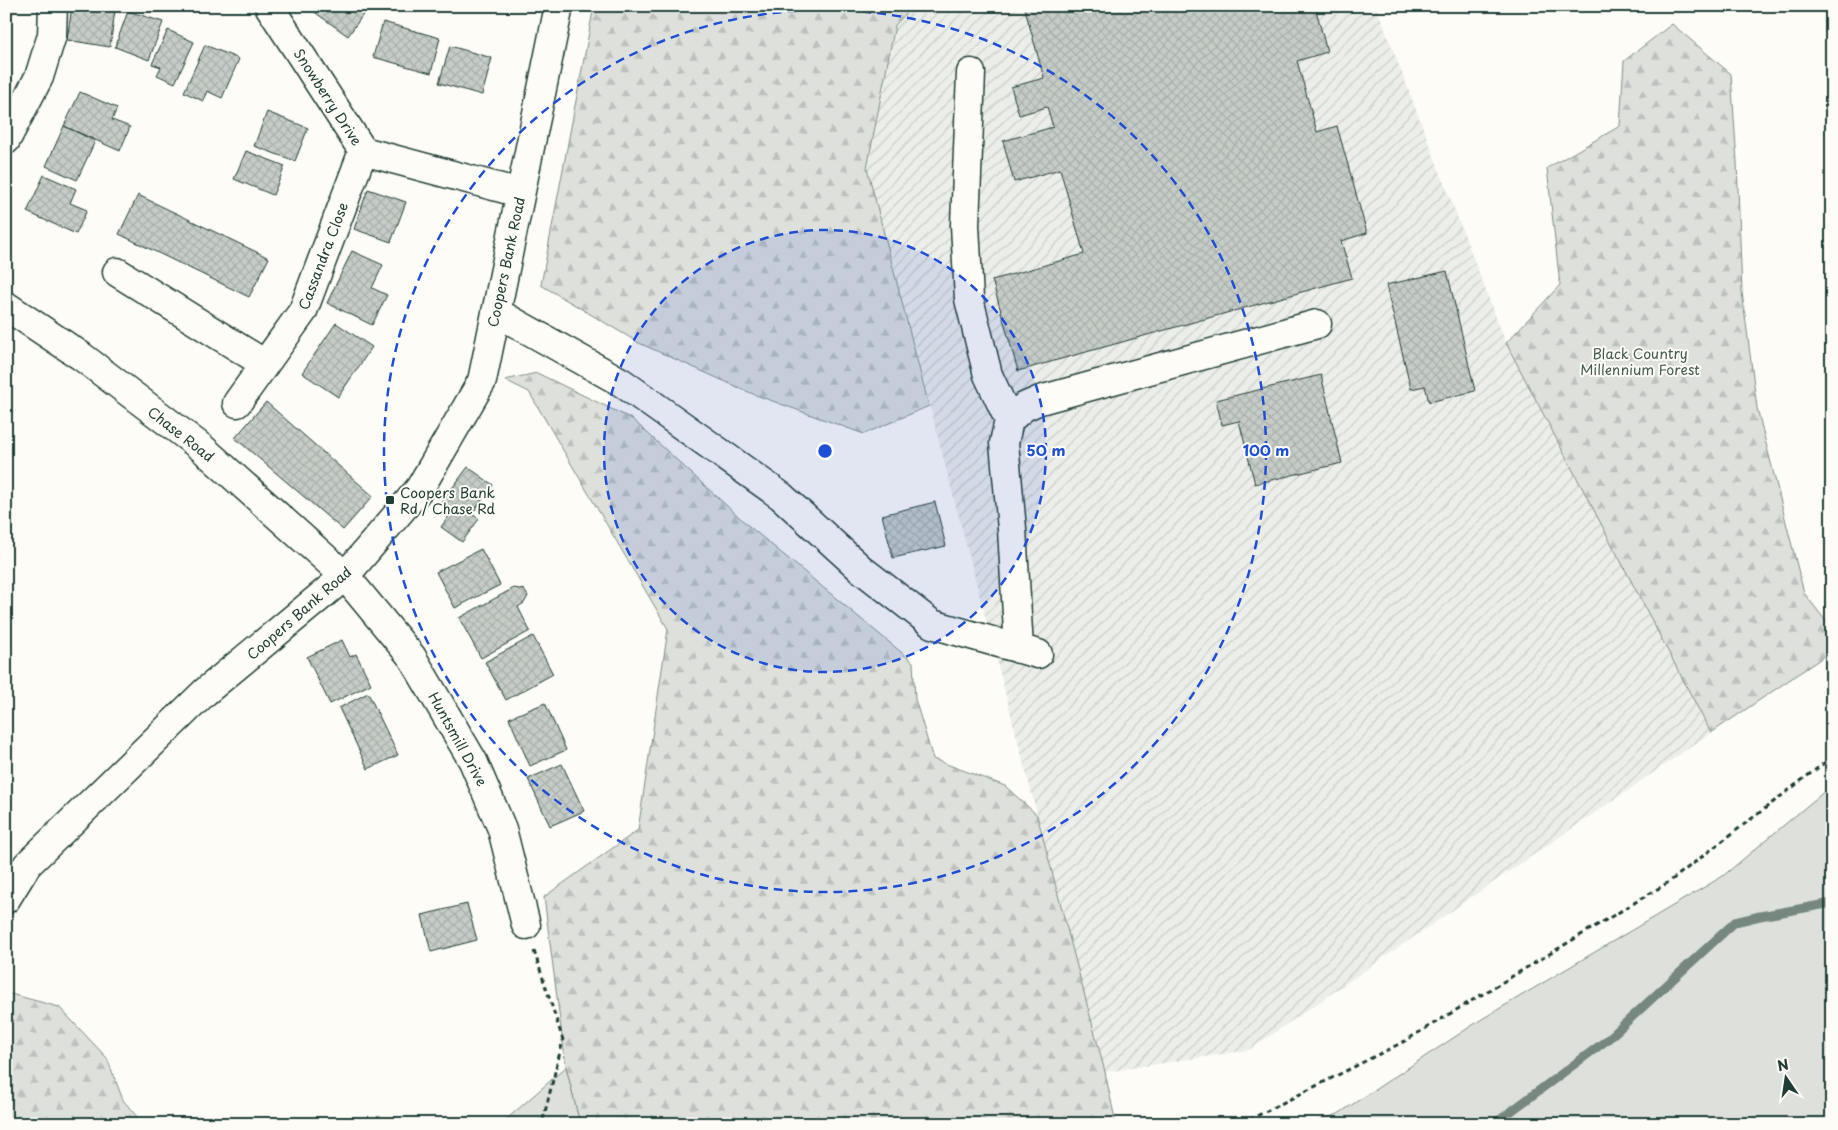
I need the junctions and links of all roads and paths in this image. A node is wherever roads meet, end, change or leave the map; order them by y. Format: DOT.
graph roads {
  1 [pos="53,6"];
  2 [pos="269,6"];
  3 [pos="558,6"];
  4 [pos="970,74"];
  5 [pos="6,140"];
  6 [pos="363,151"];
  7 [pos="520,192"];
  8 [pos="117,272"];
  9 [pos="6,306"];
  10 [pos="496,312"];
  11 [pos="1317,324"];
  12 [pos="265,364"];
  13 [pos="237,404"];
  14 [pos="1009,420"];
  15 [pos="345,576"];
  16 [pos="1832,757"];
  17 [pos="6,899"];
  18 [pos="526,925"];
  19 [pos="542,1124"];
  20 [pos="1241,1124"];
  1 -- 5 [label="street"];
  2 -- 6 [label="street, Snowberry Drive"];
  3 -- 7 [label="street, Coopers Bank Road"];
  4 -- 14 [label="street"];
  6 -- 7 [label="street, Snowberry Drive"];
  6 -- 12 [label="street, Cassandra Close"];
  7 -- 10 [label="street, Coopers Bank Road"];
  8 -- 12 [label="street"];
  9 -- 15 [label="street, Chase Road"];
  10 -- 14 [label="street"];
  10 -- 15 [label="street, Coopers Bank Road"];
  11 -- 14 [label="street"];
  12 -- 13 [label="street, Cassandra Close"];
  15 -- 17 [label="street, Coopers Bank Road"];
  15 -- 18 [label="street, Huntsmill Drive"];
  16 -- 20 [label="path"];
  18 -- 19 [label="path"];
}
